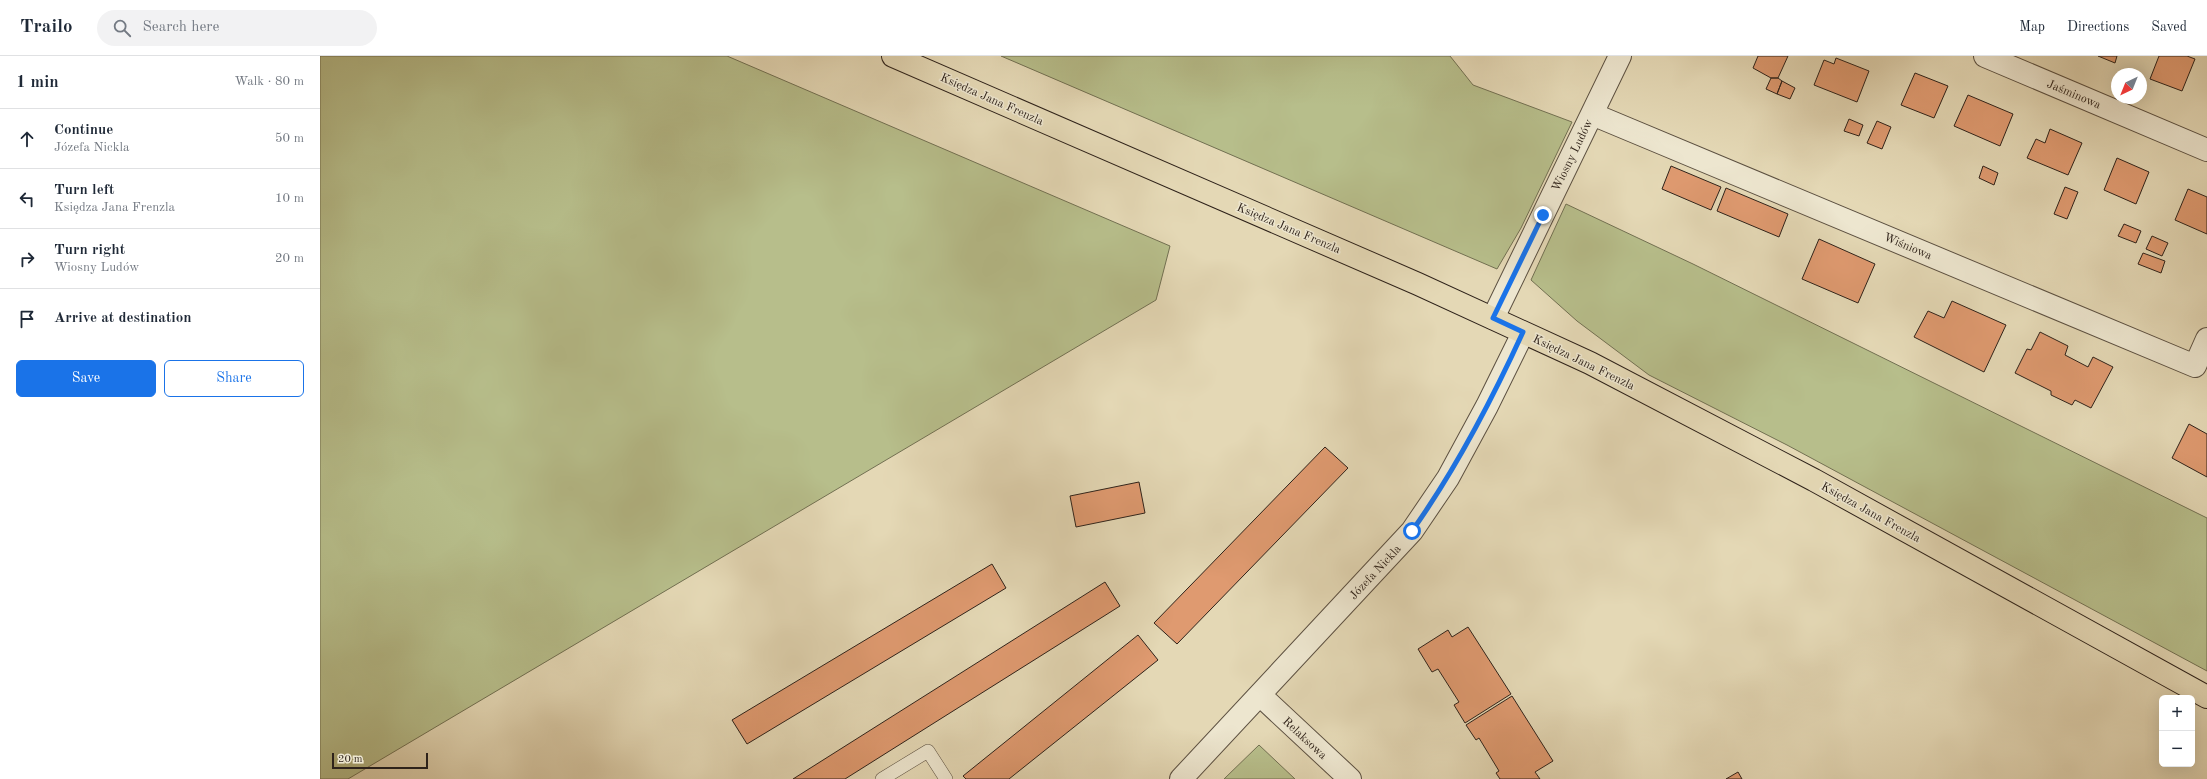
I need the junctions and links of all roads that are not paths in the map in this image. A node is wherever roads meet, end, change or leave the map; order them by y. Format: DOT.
graph roads {
  1 [pos="893,56"];
  2 [pos="1620,56"];
  3 [pos="1985,56"];
  4 [pos="1592,114"];
  5 [pos="2207,150"];
  6 [pos="1493,318"];
  7 [pos="1523,332"];
  8 [pos="2207,339"];
  9 [pos="1260,696"];
  10 [pos="2207,697"];
  11 [pos="882,779"];
  12 [pos="946,779"];
  13 [pos="1181,779"];
  14 [pos="1350,779"];
  1 -- 6 [label="main road, Księdza Jana Frenzla"];
  2 -- 4 [label="street, Wiosny Ludów"];
  3 -- 5 [label="street, Jaśminowa"];
  4 -- 6 [label="street, Wiosny Ludów"];
  4 -- 8 [label="street, Wiśniowa"];
  6 -- 7 [label="main road, Księdza Jana Frenzla"];
  7 -- 9 [label="street, Józefa Nickla"];
  7 -- 10 [label="main road, Księdza Jana Frenzla"];
  9 -- 13 [label="street, Józefa Nickla"];
  9 -- 14 [label="street, Relaksowa"];
  11 -- 12 [label="lane"];
}
